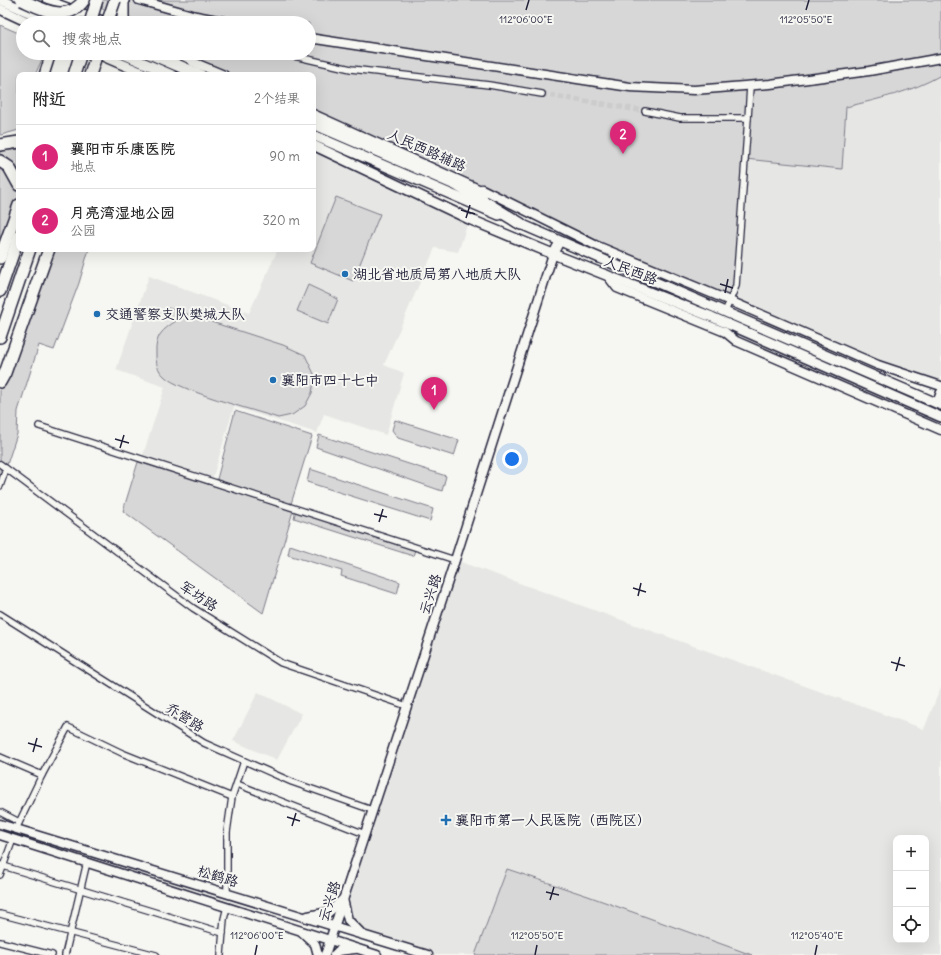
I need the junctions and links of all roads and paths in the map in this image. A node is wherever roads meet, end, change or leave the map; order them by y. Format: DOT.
graph roads {
  1 [pos="0,0"];
  2 [pos="22,0"];
  3 [pos="47,0"];
  4 [pos="84,0"];
  5 [pos="97,0"];
  6 [pos="115,0"];
  7 [pos="123,0"];
  8 [pos="139,0"];
  9 [pos="0,9"];
  10 [pos="82,13"];
  11 [pos="16,16"];
  12 [pos="37,16"];
  13 [pos="72,16"];
  14 [pos="90,16"];
  15 [pos="92,16"];
  16 [pos="110,16"];
  17 [pos="124,16"];
  18 [pos="186,16"];
  19 [pos="316,39"];
  20 [pos="941,58"];
  21 [pos="49,60"];
  22 [pos="79,60"];
  23 [pos="95,60"];
  24 [pos="109,60"];
  25 [pos="165,60"];
  26 [pos="189,60"];
  27 [pos="314,60"];
  28 [pos="140,61"];
  29 [pos="193,62"];
  30 [pos="45,72"];
  31 [pos="75,72"];
  32 [pos="91,72"];
  33 [pos="129,72"];
  34 [pos="165,72"];
  35 [pos="193,72"];
  36 [pos="217,72"];
  37 [pos="750,86"];
  38 [pos="542,94"];
  39 [pos="645,111"];
  40 [pos="316,115"];
  41 [pos="748,118"];
  42 [pos="316,124"];
  43 [pos="316,136"];
  44 [pos="16,142"];
  45 [pos="0,145"];
  46 [pos="316,146"];
  47 [pos="0,161"];
  48 [pos="16,179"];
  49 [pos="482,189"];
  50 [pos="16,213"];
  51 [pos="521,224"];
  52 [pos="560,241"];
  53 [pos="16,245"];
  54 [pos="29,252"];
  55 [pos="47,252"];
  56 [pos="553,254"];
  57 [pos="0,258"];
  58 [pos="606,275"];
  59 [pos="0,291"];
  60 [pos="730,301"];
  61 [pos="725,312"];
  62 [pos="0,337"];
  63 [pos="3,378"];
  64 [pos="941,386"];
  65 [pos="0,390"];
  66 [pos="941,392"];
  67 [pos="939,404"];
  68 [pos="941,417"];
  69 [pos="39,426"];
  70 [pos="941,430"];
  71 [pos="0,464"];
  72 [pos="6,470"];
  73 [pos="0,486"];
  74 [pos="455,560"];
  75 [pos="0,614"];
  76 [pos="407,706"];
  77 [pos="0,757"];
  78 [pos="244,761"];
  79 [pos="42,775"];
  80 [pos="237,784"];
  81 [pos="232,797"];
  82 [pos="372,810"];
  83 [pos="0,812"];
  84 [pos="0,824"];
  85 [pos="18,826"];
  86 [pos="365,834"];
  87 [pos="0,835"];
  88 [pos="13,839"];
  89 [pos="87,862"];
  90 [pos="2,865"];
  91 [pos="0,875"];
  92 [pos="80,889"];
  93 [pos="227,892"];
  94 [pos="343,899"];
  95 [pos="227,907"];
  96 [pos="0,914"];
  97 [pos="305,916"];
  98 [pos="334,925"];
  99 [pos="300,930"];
  100 [pos="70,932"];
  101 [pos="223,933"];
  102 [pos="362,934"];
  103 [pos="330,939"];
  104 [pos="0,942"];
  105 [pos="359,949"];
  106 [pos="52,955"];
  107 [pos="65,955"];
  108 [pos="156,955"];
  109 [pos="221,955"];
  110 [pos="318,955"];
  111 [pos="325,955"];
  112 [pos="334,955"];
  113 [pos="377,955"];
  114 [pos="428,955"];
  1 -- 12 [label="main road"];
  2 -- 4 [label="highway, bridge"];
  3 -- 10 [label="street"];
  5 -- 15 [label="highway, bridge"];
  6 -- 16 [label="highway, bridge"];
  7 -- 17 [label="highway"];
  8 -- 18 [label="street"];
  9 -- 11 [label="main road"];
  10 -- 13 [label="street"];
  10 -- 14 [label="street"];
  19 -- 37 [label="street"];
  20 -- 37 [label="street"];
  21 -- 30 [label="main road"];
  22 -- 31 [label="highway"];
  23 -- 32 [label="highway, bridge"];
  24 -- 33 [label="main road"];
  25 -- 35 [label="highway"];
  26 -- 29 [label="street"];
  27 -- 38 [label="street"];
  28 -- 34 [label="main road"];
  29 -- 36 [label="street"];
  37 -- 41 [label="street"];
  39 -- 41 [label="street"];
  40 -- 49 [label="street, 人民西路辅路"];
  41 -- 60 [label="street"];
  42 -- 51 [label="highway"];
  43 -- 51 [label="main road, 人民西路"];
  44 -- 45 [label="highway"];
  46 -- 56 [label="main road, 人民西路"];
  47 -- 48 [label="highway"];
  49 -- 51 [label="street, 人民西路辅路"];
  49 -- 60 [label="street"];
  50 -- 57 [label="highway"];
  51 -- 52 [label="main road, 人民西路"];
  52 -- 56 [label="street, 云兴路"];
  52 -- 61 [label="main road, 人民西路"];
  53 -- 59 [label="highway"];
  54 -- 62 [label="highway"];
  55 -- 63 [label="highway"];
  56 -- 58 [label="main road, 人民西路"];
  56 -- 74 [label="street, 云兴路"];
  58 -- 68 [label="main road, 人民西路"];
  58 -- 70 [label="street"];
  60 -- 61 [label="street"];
  60 -- 64 [label="street"];
  61 -- 67 [label="main road, 人民西路"];
  63 -- 65 [label="highway"];
  66 -- 67 [label="street"];
  69 -- 74 [label="street"];
  71 -- 72 [label="street, 军坊路"];
  72 -- 73 [label="street"];
  72 -- 76 [label="street, 军坊路"];
  74 -- 76 [label="street, 云兴路"];
  75 -- 78 [label="street, 乔营路"];
  76 -- 82 [label="street, 云兴路"];
  77 -- 79 [label="street"];
  78 -- 80 [label="street"];
  78 -- 82 [label="street, 乔营路"];
  79 -- 81 [label="street"];
  79 -- 85 [label="street"];
  80 -- 81 [label="street"];
  80 -- 86 [label="street"];
  81 -- 93 [label="street"];
  82 -- 86 [label="street, 云兴路"];
  83 -- 85 [label="street"];
  84 -- 85 [label="street, 松鹤路"];
  85 -- 93 [label="street, 松鹤路"];
  86 -- 94 [label="street, 云兴路"];
  87 -- 88 [label="street, 松鹤路"];
  88 -- 89 [label="street, 松鹤路"];
  88 -- 90 [label="street"];
  89 -- 92 [label="street"];
  89 -- 95 [label="street, 松鹤路"];
  90 -- 91 [label="street"];
  90 -- 92 [label="street"];
  92 -- 100 [label="street"];
  92 -- 101 [label="street"];
  93 -- 97 [label="street, 松鹤路"];
  94 -- 97 [label="street"];
  94 -- 98 [label="street, 云兴路"];
  94 -- 102 [label="street"];
  95 -- 99 [label="street, 松鹤路"];
  95 -- 101 [label="street"];
  96 -- 100 [label="street"];
  97 -- 98 [label="street, 松鹤路"];
  98 -- 102 [label="street, 松鹤路"];
  98 -- 103 [label="street, 云兴路"];
  99 -- 103 [label="street, 松鹤路"];
  99 -- 110 [label="street"];
  100 -- 107 [label="street"];
  100 -- 108 [label="street"];
  101 -- 109 [label="street"];
  102 -- 114 [label="street, 松鹤路"];
  103 -- 105 [label="street, 松鹤路"];
  103 -- 111 [label="street, 云兴路"];
  104 -- 106 [label="street"];
  105 -- 112 [label="street"];
  105 -- 113 [label="street, 松鹤路"];
}
